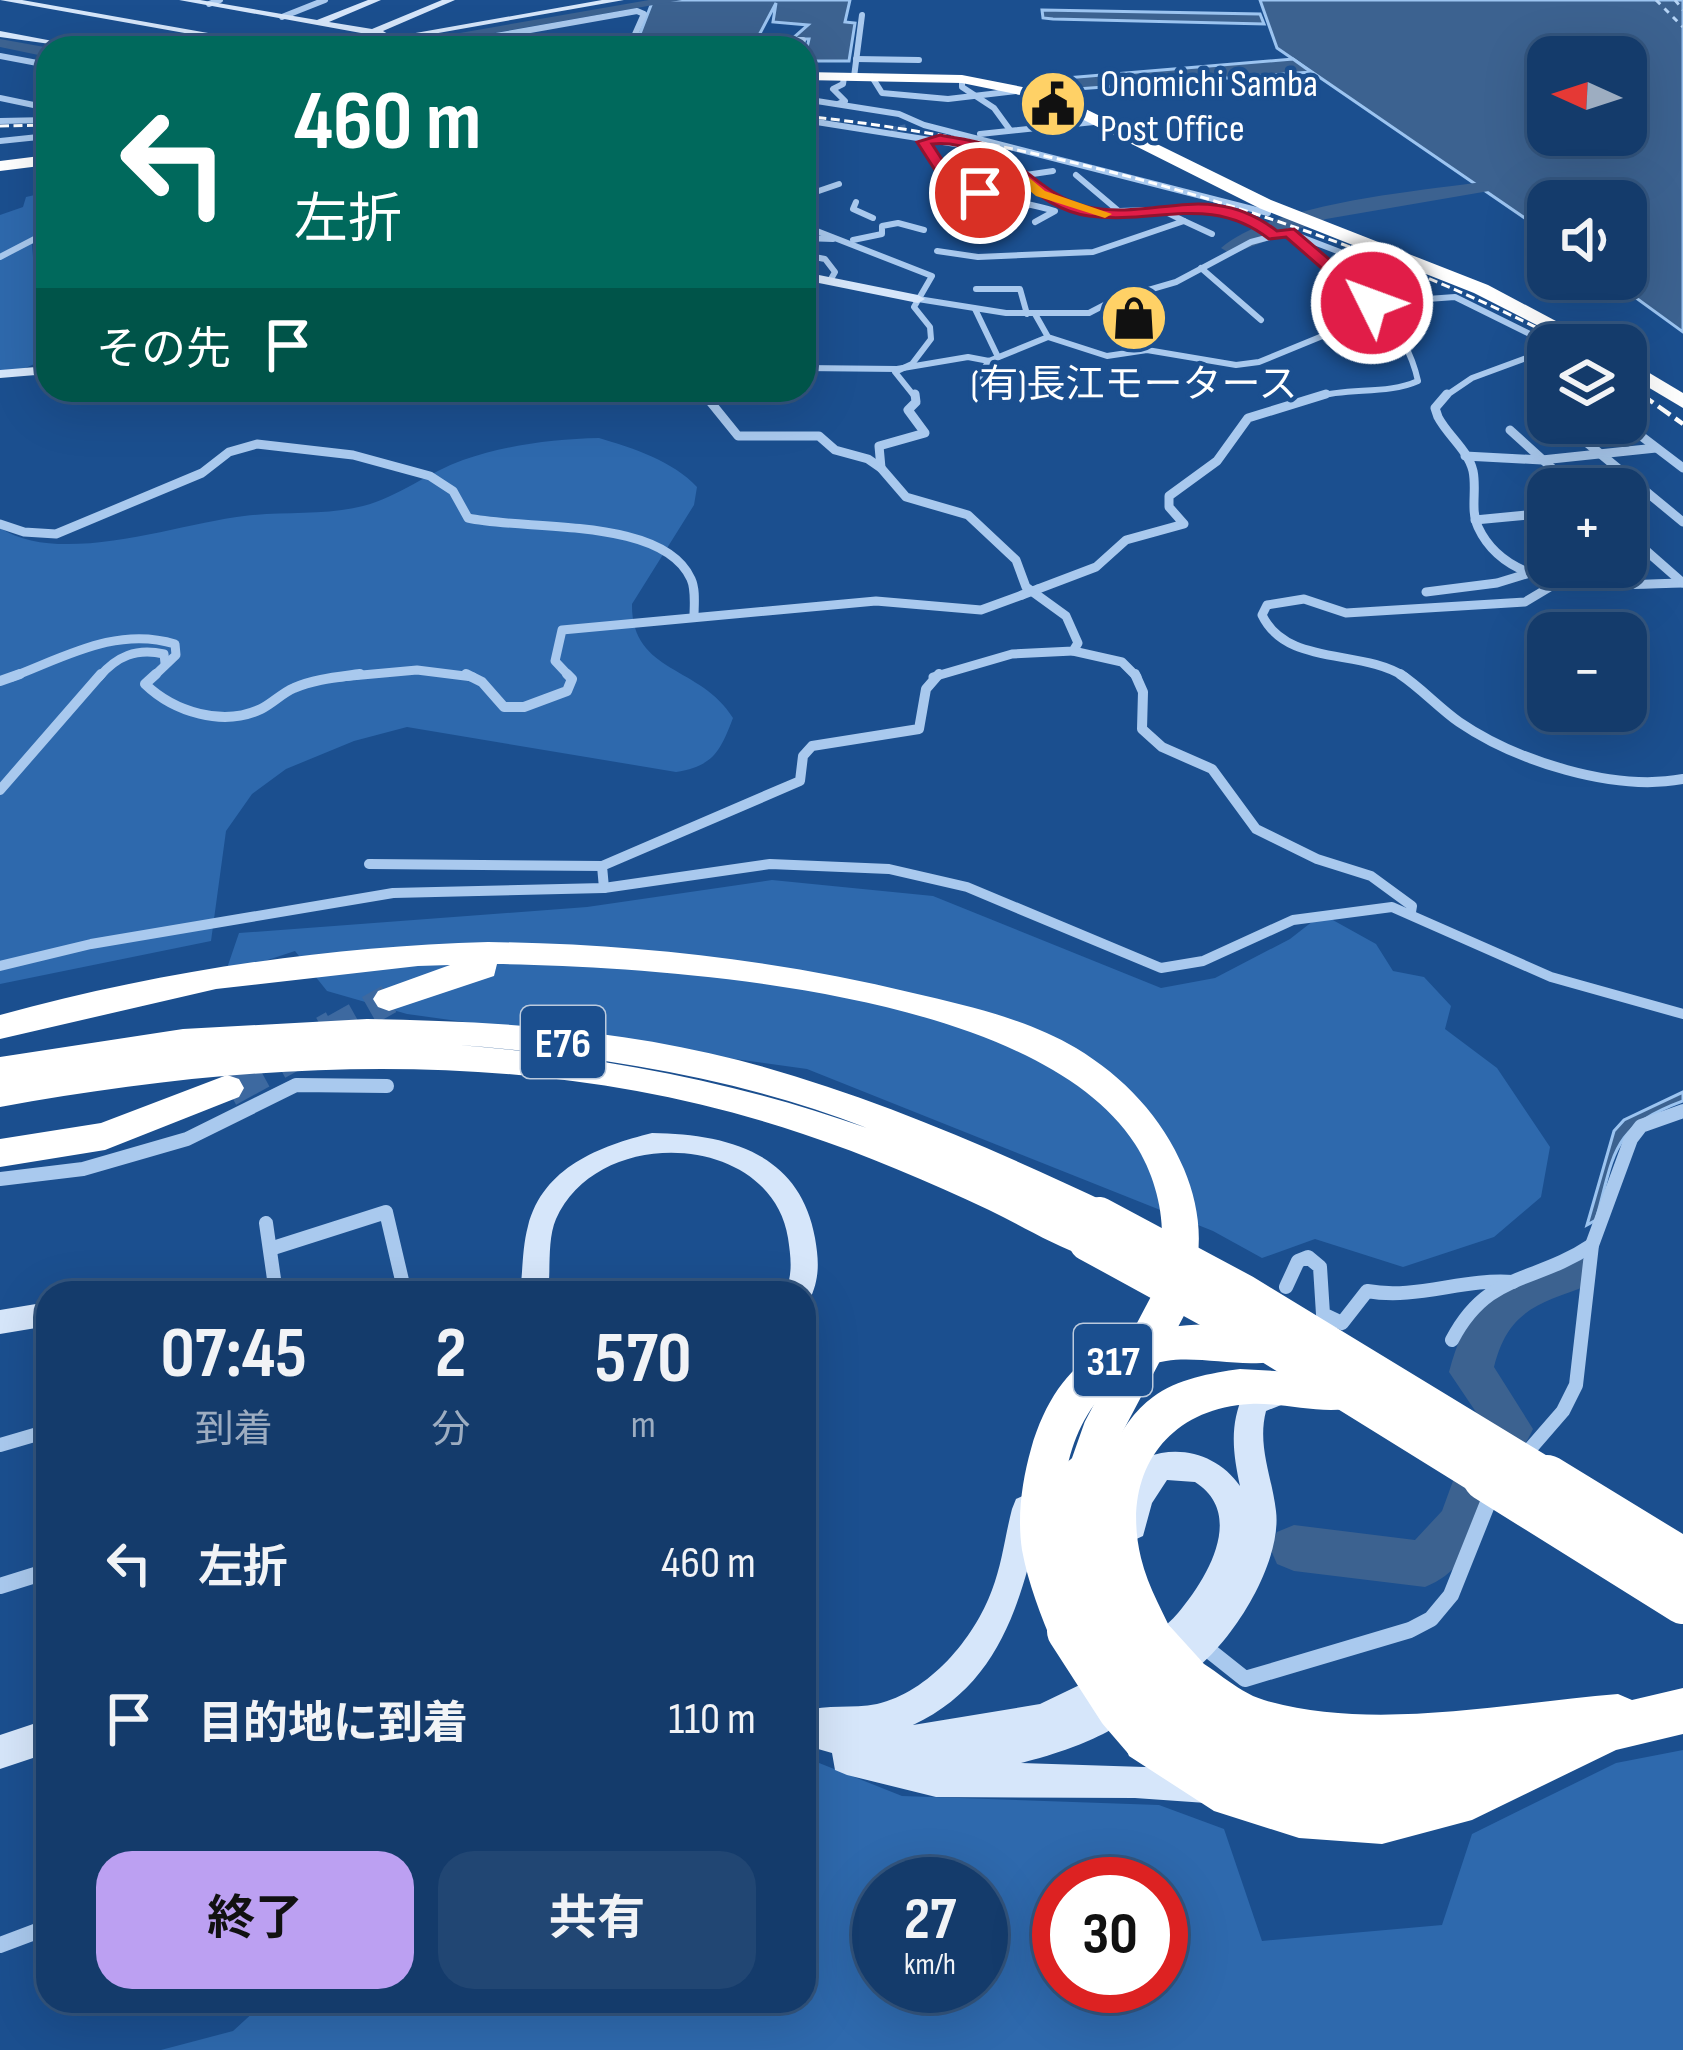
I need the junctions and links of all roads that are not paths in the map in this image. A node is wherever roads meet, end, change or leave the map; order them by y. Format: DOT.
graph roads {
  1 [pos="5,0"];
  2 [pos="61,0"];
  3 [pos="184,0"];
  4 [pos="273,0"];
  5 [pos="325,0"];
  6 [pos="376,0"];
  7 [pos="451,0"];
  8 [pos="538,0"];
  9 [pos="619,0"];
  10 [pos="215,2"];
  11 [pos="41,7"];
  12 [pos="582,7"];
  13 [pos="245,10"];
  14 [pos="21,13"];
  15 [pos="862,15"];
  16 [pos="226,17"];
  17 [pos="282,17"];
  18 [pos="578,21"];
  19 [pos="318,23"];
  20 [pos="208,25"];
  21 [pos="189,32"];
  22 [pos="373,32"];
  23 [pos="0,34"];
  24 [pos="178,36"];
  25 [pos="214,36"];
  26 [pos="393,36"];
  27 [pos="415,36"];
  28 [pos="492,36"];
  29 [pos="571,36"];
  30 [pos="634,36"];
  31 [pos="36,41"];
  32 [pos="0,56"];
  33 [pos="919,60"];
  34 [pos="36,63"];
  35 [pos="856,72"];
  36 [pos="816,75"];
  37 [pos="962,79"];
  38 [pos="1020,88"];
  39 [pos="973,94"];
  40 [pos="0,98"];
  41 [pos="816,101"];
  42 [pos="837,104"];
  43 [pos="36,106"];
  44 [pos="36,120"];
  45 [pos="0,121"];
  46 [pos="1104,121"];
  47 [pos="816,123"];
  48 [pos="921,124"];
  49 [pos="907,127"];
  50 [pos="891,130"];
  51 [pos="1010,130"];
  52 [pos="969,136"];
  53 [pos="36,137"];
  54 [pos="940,139"];
  55 [pos="0,141"];
  56 [pos="884,144"];
  57 [pos="36,162"];
  58 [pos="0,166"];
  59 [pos="1053,171"];
  60 [pos="1019,176"];
  61 [pos="1076,176"];
  62 [pos="839,184"];
  63 [pos="816,192"];
  64 [pos="856,202"];
  65 [pos="1029,205"];
  66 [pos="1165,211"];
  67 [pos="1273,211"];
  68 [pos="1122,214"];
  69 [pos="873,218"];
  70 [pos="1184,221"];
  71 [pos="1255,221"];
  72 [pos="1000,222"];
  73 [pos="1034,222"];
  74 [pos="816,230"];
  75 [pos="924,230"];
  76 [pos="1288,232"];
  77 [pos="1212,234"];
  78 [pos="1274,236"];
  79 [pos="36,238"];
  80 [pos="816,239"];
  81 [pos="847,240"];
  82 [pos="937,251"];
  83 [pos="0,257"];
  84 [pos="816,257"];
  85 [pos="1201,268"];
  86 [pos="816,277"];
  87 [pos="831,279"];
  88 [pos="976,289"];
  89 [pos="1430,296"];
  90 [pos="918,298"];
  91 [pos="1372,303"];
  92 [pos="975,309"];
  93 [pos="1031,314"];
  94 [pos="1386,317"];
  95 [pos="1261,320"];
  96 [pos="1550,324"];
  97 [pos="1527,335"];
  98 [pos="1048,337"];
  99 [pos="993,359"];
  100 [pos="1527,360"];
  101 [pos="816,368"];
  102 [pos="897,369"];
  103 [pos="36,371"];
  104 [pos="0,374"];
  105 [pos="1647,379"];
  106 [pos="991,382"];
  107 [pos="711,402"];
  108 [pos="1683,402"];
  109 [pos="1510,430"];
  110 [pos="1647,441"];
  111 [pos="1589,444"];
  112 [pos="1656,448"];
  113 [pos="846,453"];
  114 [pos="880,453"];
  115 [pos="1602,454"];
  116 [pos="1465,456"];
  117 [pos="1542,460"];
  118 [pos="881,468"];
  119 [pos="1551,468"];
  120 [pos="1683,468"];
  121 [pos="1527,515"];
  122 [pos="1475,520"];
  123 [pos="1683,522"];
  124 [pos="0,524"];
  125 [pos="1647,551"];
  126 [pos="1527,570"];
  127 [pos="1527,574"];
  128 [pos="1647,582"];
  129 [pos="1683,583"];
  130 [pos="1548,588"];
  131 [pos="1426,592"];
  132 [pos="694,617"];
  133 [pos="1072,651"];
  134 [pos="165,663"];
  135 [pos="0,681"];
  136 [pos="1683,779"];
  137 [pos="0,790"];
  138 [pos="369,864"];
  139 [pos="602,866"];
  140 [pos="604,888"];
  141 [pos="1411,912"];
  142 [pos="0,965"];
  143 [pos="790,977"];
  144 [pos="389,999"];
  145 [pos="1683,1014"];
  146 [pos="0,1027"];
  147 [pos="0,1070"];
  148 [pos="387,1085"];
  149 [pos="227,1088"];
  150 [pos="0,1094"];
  151 [pos="1683,1111"];
  152 [pos="0,1153"];
  153 [pos="0,1179"];
  154 [pos="266,1223"];
  155 [pos="1094,1229"];
  156 [pos="1592,1245"];
  157 [pos="269,1249"];
  158 [pos="274,1281"];
  159 [pos="402,1281"];
  160 [pos="535,1281"];
  161 [pos="805,1281"];
  162 [pos="1513,1282"];
  163 [pos="1286,1287"];
  164 [pos="36,1316"];
  165 [pos="0,1322"];
  166 [pos="1451,1340"];
  167 [pos="1300,1388"];
  168 [pos="1394,1400"];
  169 [pos="1058,1430"];
  170 [pos="36,1434"];
  171 [pos="0,1445"];
  172 [pos="1683,1533"];
  173 [pos="1683,1561"];
  174 [pos="36,1575"];
  175 [pos="0,1586"];
  176 [pos="1132,1599"];
  177 [pos="1683,1601"];
  178 [pos="1170,1682"];
  179 [pos="1676,1712"];
  180 [pos="816,1725"];
  181 [pos="1611,1728"];
  182 [pos="816,1729"];
  183 [pos="36,1740"];
  184 [pos="865,1748"];
  185 [pos="816,1749"];
  186 [pos="0,1752"];
  187 [pos="1214,1787"];
  188 [pos="36,1932"];
  189 [pos="0,1945"];
  1 -- 11 [label="street"];
  2 -- 11 [label="street"];
  3 -- 10 [label="street"];
  4 -- 13 [label="street"];
  5 -- 17 [label="street"];
  6 -- 19 [label="street"];
  7 -- 22 [label="street"];
  8 -- 12 [label="street"];
  9 -- 12 [label="street"];
  10 -- 13 [label="street"];
  11 -- 14 [label="street"];
  11 -- 21 [label="street"];
  12 -- 27 [label="street"];
  13 -- 16 [label="street"];
  13 -- 17 [label="street"];
  15 -- 35 [label="street"];
  17 -- 19 [label="street"];
  18 -- 28 [label="street"];
  18 -- 29 [label="street"];
  18 -- 30 [label="street"];
  19 -- 22 [label="street"];
  20 -- 21 [label="street"];
  21 -- 24 [label="street"];
  21 -- 25 [label="street"];
  22 -- 26 [label="street"];
  23 -- 31 [label="street"];
  32 -- 34 [label="street"];
  33 -- 35 [label="street"];
  35 -- 36 [label="highway"];
  35 -- 37 [label="highway"];
  35 -- 39 [label="street"];
  35 -- 42 [label="street"];
  37 -- 38 [label="highway"];
  37 -- 39 [label="street"];
  38 -- 39 [label="street"];
  38 -- 46 [label="highway"];
  39 -- 51 [label="street"];
  40 -- 43 [label="street"];
  41 -- 42 [label="street"];
  42 -- 48 [label="street"];
  44 -- 45 [label="street"];
  46 -- 51 [label="street"];
  46 -- 67 [label="highway"];
  47 -- 50 [label="street"];
  48 -- 49 [label="street"];
  48 -- 52 [label="street"];
  50 -- 54 [label="street"];
  50 -- 56 [label="street"];
  51 -- 52 [label="street"];
  52 -- 67 [label="street"];
  53 -- 55 [label="street"];
  54 -- 60 [label="street"];
  54 -- 65 [label="street"];
  57 -- 58 [label="highway"];
  59 -- 60 [label="street"];
  60 -- 68 [label="street"];
  61 -- 68 [label="street"];
  62 -- 63 [label="street"];
  64 -- 69 [label="street"];
  65 -- 72 [label="street"];
  65 -- 73 [label="street"];
  66 -- 68 [label="street"];
  66 -- 70 [label="street"];
  66 -- 71 [label="street"];
  67 -- 71 [label="street"];
  67 -- 96 [label="highway"];
  70 -- 77 [label="street"];
  70 -- 82 [label="street"];
  71 -- 78 [label="street"];
  74 -- 81 [label="street"];
  75 -- 81 [label="street"];
  76 -- 78 [label="street"];
  76 -- 89 [label="street"];
  76 -- 91 [label="street"];
  78 -- 85 [label="street"];
  79 -- 83 [label="street"];
  80 -- 81 [label="street"];
  81 -- 90 [label="street"];
  84 -- 87 [label="street"];
  85 -- 93 [label="street"];
  85 -- 95 [label="street"];
  86 -- 87 [label="street"];
  87 -- 90 [label="street"];
  88 -- 93 [label="street"];
  89 -- 91 [label="street"];
  89 -- 97 [label="street"];
  90 -- 92 [label="street"];
  90 -- 102 [label="street"];
  91 -- 94 [label="street"];
  92 -- 93 [label="street"];
  92 -- 99 [label="street"];
  93 -- 98 [label="street"];
  94 -- 98 [label="street"];
  94 -- 132 [label="street, bridge"];
  98 -- 99 [label="street"];
  99 -- 102 [label="street"];
  99 -- 106 [label="street"];
  100 -- 116 [label="street"];
  101 -- 102 [label="street"];
  102 -- 114 [label="street"];
  103 -- 104 [label="street"];
  105 -- 108 [label="highway"];
  107 -- 113 [label="street"];
  109 -- 117 [label="street"];
  110 -- 112 [label="street"];
  111 -- 115 [label="street"];
  112 -- 115 [label="street"];
  112 -- 120 [label="street"];
  113 -- 114 [label="street"];
  113 -- 118 [label="street"];
  114 -- 118 [label="street"];
  115 -- 117 [label="street"];
  115 -- 123 [label="street"];
  116 -- 117 [label="street"];
  116 -- 122 [label="street"];
  117 -- 119 [label="street"];
  118 -- 133 [label="street"];
  121 -- 122 [label="street"];
  122 -- 126 [label="street"];
  124 -- 132 [label="street"];
  125 -- 129 [label="street"];
  127 -- 131 [label="street"];
  128 -- 129 [label="street"];
  130 -- 136 [label="street"];
  132 -- 134 [label="street"];
  133 -- 139 [label="street"];
  133 -- 141 [label="street"];
  134 -- 135 [label="street"];
  134 -- 137 [label="street"];
  138 -- 139 [label="street"];
  139 -- 140 [label="street"];
  140 -- 141 [label="street"];
  140 -- 142 [label="street"];
  141 -- 145 [label="street"];
  143 -- 144 [label="highway"];
  143 -- 146 [label="highway"];
  143 -- 178 [label="highway, bridge"];
  147 -- 155 [label="highway, E76"];
  148 -- 153 [label="street"];
  149 -- 152 [label="highway"];
  150 -- 155 [label="highway, E76"];
  151 -- 156 [label="street"];
  154 -- 157 [label="street"];
  155 -- 173 [label="highway, E76, bridge"];
  155 -- 177 [label="highway, E76, bridge"];
  156 -- 162 [label="street"];
  156 -- 178 [label="street"];
  157 -- 158 [label="street"];
  157 -- 159 [label="street"];
  160 -- 161 [label="street"];
  162 -- 163 [label="street"];
  162 -- 166 [label="street"];
  164 -- 165 [label="street"];
  167 -- 168 [label="highway, 317"];
  167 -- 176 [label="highway, 317"];
  167 -- 178 [label="street"];
  168 -- 169 [label="highway, 317"];
  168 -- 172 [label="highway, 317, bridge"];
  169 -- 178 [label="highway, 317, bridge"];
  169 -- 180 [label="street"];
  170 -- 171 [label="street"];
  174 -- 175 [label="street"];
  176 -- 178 [label="highway, 317"];
  176 -- 184 [label="street"];
  178 -- 179 [label="highway, 317"];
  178 -- 181 [label="highway"];
  178 -- 184 [label="street"];
  178 -- 187 [label="highway, 317"];
  179 -- 181 [label="highway, 317"];
  181 -- 187 [label="highway, 317"];
  182 -- 184 [label="street"];
  183 -- 186 [label="street"];
  185 -- 187 [label="street"];
  188 -- 189 [label="street"];
}
